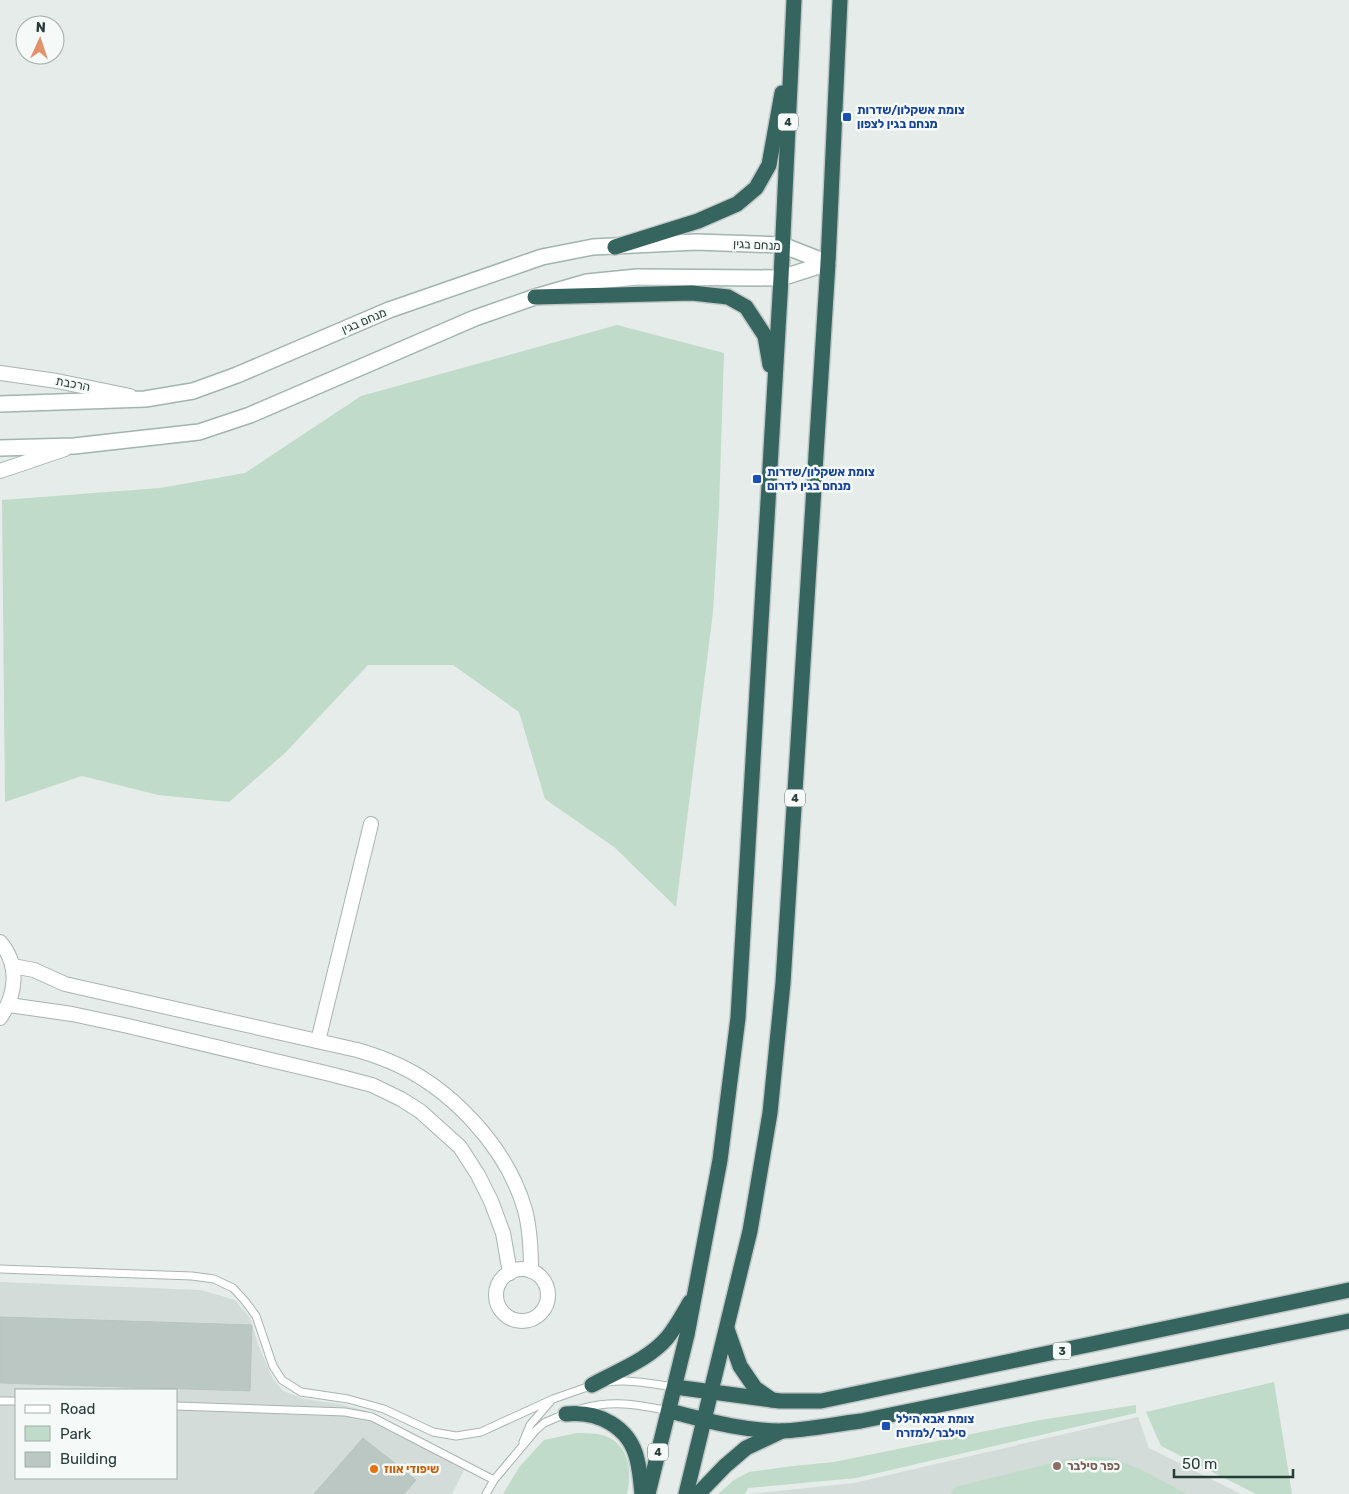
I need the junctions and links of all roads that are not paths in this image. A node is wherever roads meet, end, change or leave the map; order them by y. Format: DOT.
graph roads {
  1 [pos="794,0"];
  2 [pos="840,0"];
  3 [pos="793,32"];
  4 [pos="782,245"];
  5 [pos="615,247"];
  6 [pos="828,263"];
  7 [pos="781,278"];
  8 [pos="535,296"];
  9 [pos="0,373"];
  10 [pos="774,392"];
  11 [pos="146,399"];
  12 [pos="0,404"];
  13 [pos="74,446"];
  14 [pos="0,448"];
  15 [pos="0,471"];
  16 [pos="371,824"];
  17 [pos="0,942"];
  18 [pos="13,966"];
  19 [pos="9,1005"];
  20 [pos="0,1018"];
  21 [pos="318,1041"];
  22 [pos="0,1269"];
  23 [pos="531,1271"];
  24 [pos="510,1273"];
  25 [pos="1349,1290"];
  26 [pos="694,1297"];
  27 [pos="1349,1321"];
  28 [pos="727,1328"];
  29 [pos="592,1385"];
  30 [pos="675,1387"];
  31 [pos="712,1393"];
  32 [pos="553,1399"];
  33 [pos="0,1401"];
  34 [pos="15,1401"];
  35 [pos="773,1401"];
  36 [pos="178,1406"];
  37 [pos="668,1411"];
  38 [pos="566,1414"];
  39 [pos="705,1420"];
  40 [pos="782,1431"];
  41 [pos="521,1450"];
  42 [pos="494,1480"];
  43 [pos="486,1494"];
  44 [pos="642,1494"];
  45 [pos="648,1494"];
  46 [pos="686,1494"];
  47 [pos="698,1494"];
  1 -- 3 [label="highway, 4"];
  2 -- 6 [label="highway, 4"];
  3 -- 4 [label="highway, 4"];
  3 -- 5 [label="highway"];
  4 -- 5 [label="main road, מנחם בגין"];
  4 -- 6 [label="main road, מנחם בגין"];
  4 -- 7 [label="highway, 4"];
  5 -- 11 [label="main road, מנחם בגין"];
  6 -- 7 [label="main road"];
  6 -- 28 [label="highway, 4"];
  7 -- 8 [label="main road"];
  7 -- 10 [label="highway, 4"];
  8 -- 10 [label="highway"];
  8 -- 13 [label="main road"];
  9 -- 11 [label="street, הרכבת"];
  10 -- 26 [label="highway, 4"];
  11 -- 12 [label="main road, מנחם בגין"];
  13 -- 14 [label="main road"];
  13 -- 15 [label="street"];
  16 -- 21 [label="street"];
  17 -- 18 [label="street"];
  18 -- 19 [label="street"];
  18 -- 21 [label="street"];
  19 -- 20 [label="street"];
  19 -- 24 [label="street"];
  21 -- 23 [label="street"];
  22 -- 32 [label="lane"];
  23 -- 24 [label="street"];
  23 -- 24 [label="street"];
  25 -- 35 [label="highway, 3"];
  26 -- 29 [label="highway"];
  26 -- 30 [label="highway, 4"];
  27 -- 40 [label="highway, 3"];
  28 -- 31 [label="highway, 4"];
  28 -- 35 [label="highway"];
  29 -- 30 [label="lane"];
  29 -- 32 [label="lane"];
  30 -- 31 [label="highway, 3"];
  30 -- 37 [label="highway, 4"];
  31 -- 35 [label="highway, 3"];
  31 -- 39 [label="highway, 4"];
  32 -- 41 [label="lane"];
  33 -- 34 [label="lane"];
  36 -- 42 [label="lane"];
  37 -- 38 [label="lane"];
  37 -- 39 [label="highway, 3"];
  37 -- 45 [label="highway, 4"];
  38 -- 41 [label="lane"];
  38 -- 44 [label="highway"];
  39 -- 40 [label="highway, 3"];
  39 -- 46 [label="highway, 4"];
  40 -- 47 [label="highway"];
  41 -- 42 [label="lane"];
  42 -- 43 [label="lane"];
}
